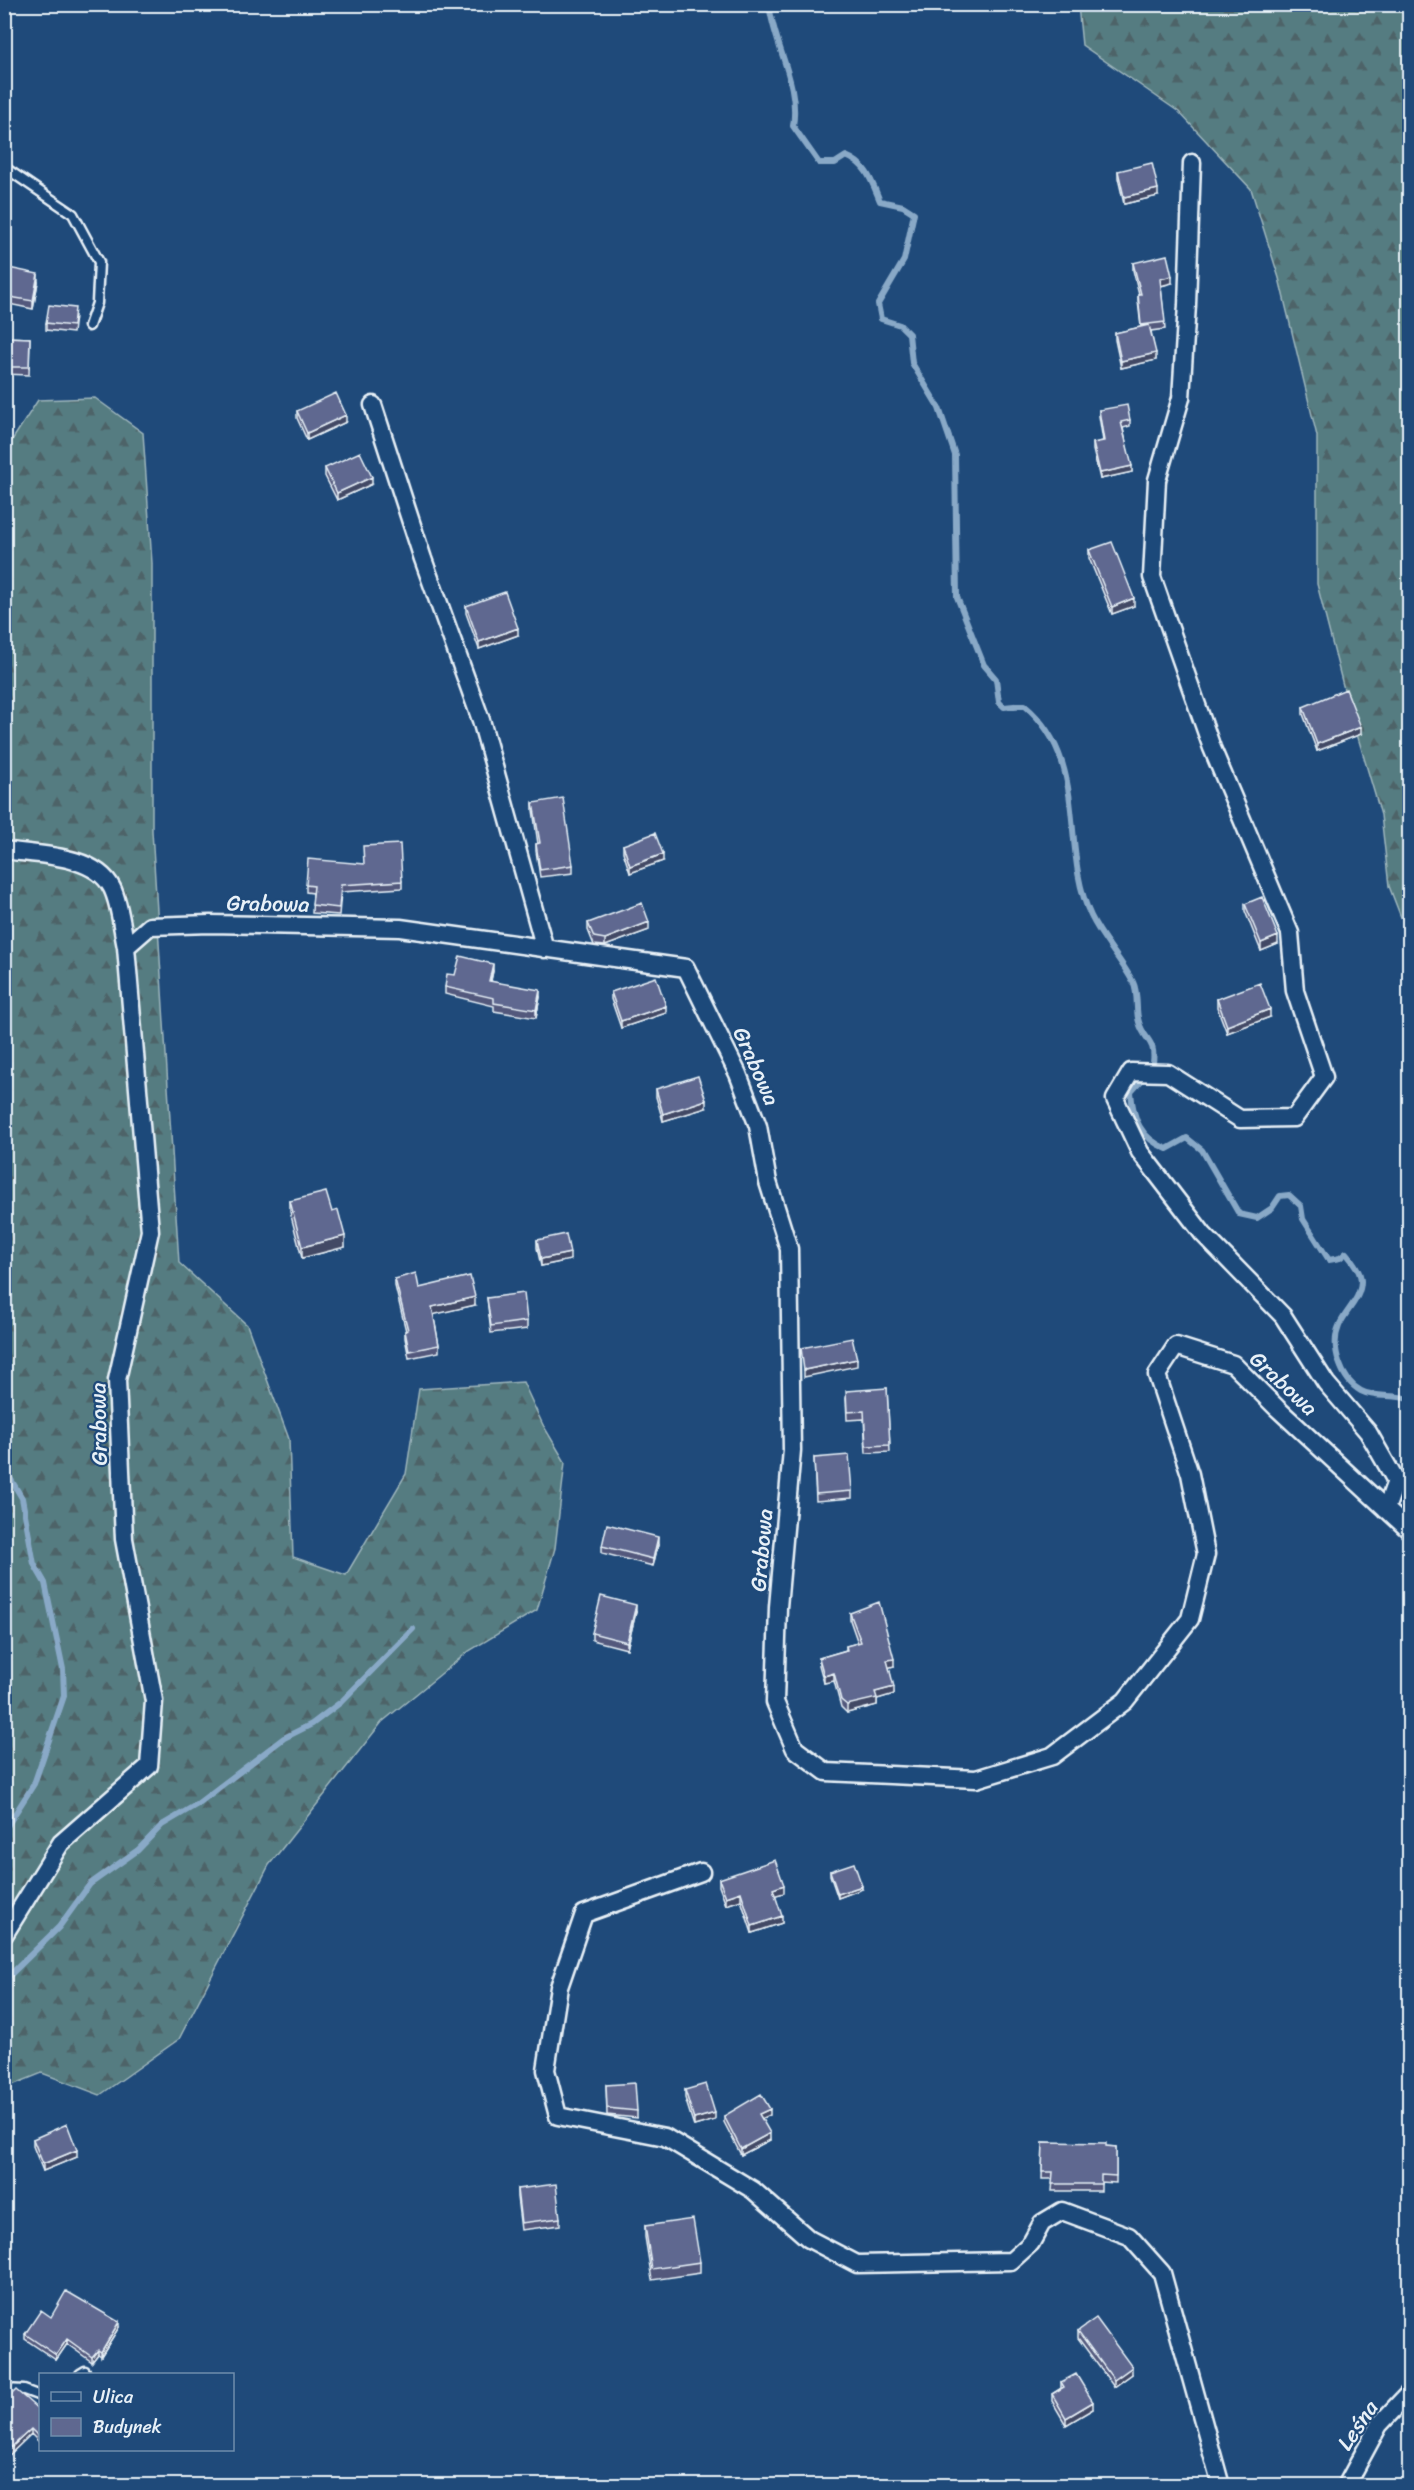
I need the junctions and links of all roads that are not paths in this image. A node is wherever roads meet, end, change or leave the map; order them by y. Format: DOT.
graph roads {
  1 [pos="1192,163"];
  2 [pos="4,167"];
  3 [pos="89,326"];
  4 [pos="373,405"];
  5 [pos="4,850"];
  6 [pos="126,947"];
  7 [pos="545,949"];
  8 [pos="1386,1509"];
  9 [pos="1410,1532"];
  10 [pos="701,1872"];
  11 [pos="4,1935"];
  12 [pos="4,2389"];
  13 [pos="1410,2392"];
  14 [pos="39,2396"];
  15 [pos="1221,2486"];
  16 [pos="1346,2486"];
  1 -- 8 [label="street"];
  2 -- 3 [label="lane"];
  4 -- 7 [label="street"];
  5 -- 6 [label="street"];
  6 -- 7 [label="street, Grabowa"];
  6 -- 11 [label="street, Grabowa"];
  7 -- 8 [label="street, Grabowa"];
  8 -- 9 [label="street, Grabowa"];
  10 -- 15 [label="street"];
  12 -- 14 [label="lane"];
  13 -- 16 [label="street, Leśna"];
}
